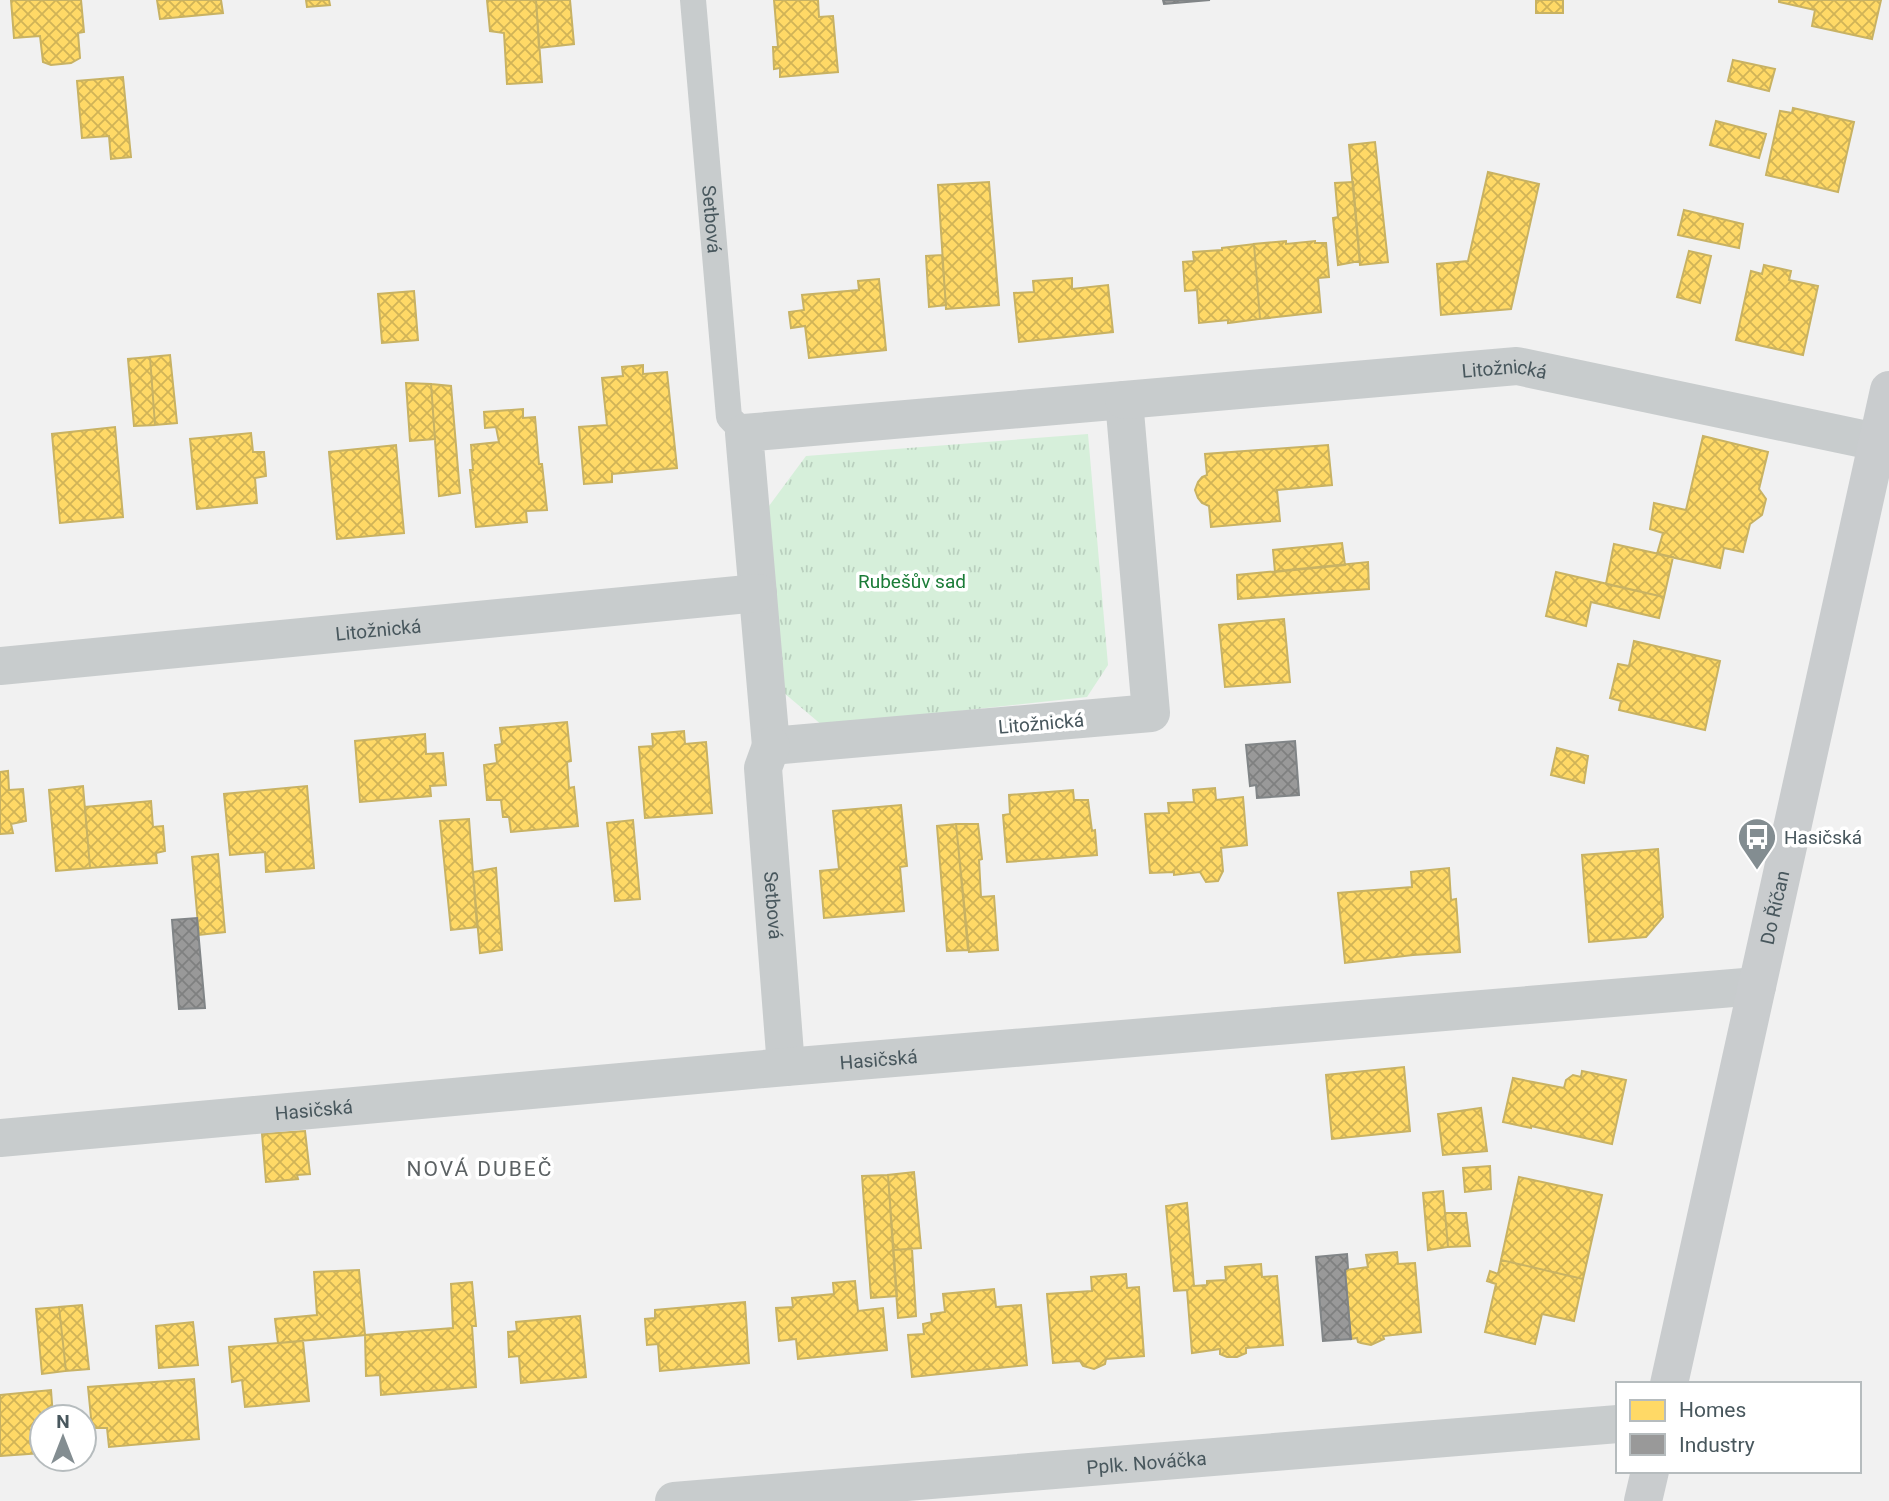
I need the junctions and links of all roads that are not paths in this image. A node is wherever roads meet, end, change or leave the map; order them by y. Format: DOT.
graph roads {
  1 [pos="692,0"];
  2 [pos="1889,390"];
  3 [pos="1124,400"];
  4 [pos="744,433"];
  5 [pos="1877,442"];
  6 [pos="758,593"];
  7 [pos="0,666"];
  8 [pos="771,746"];
  9 [pos="1757,986"];
  10 [pos="786,1067"];
  11 [pos="0,1138"];
  12 [pos="1669,1382"];
  13 [pos="1616,1424"];
  14 [pos="1650,1473"];
  15 [pos="674,1501"];
  16 [pos="1643,1501"];
  1 -- 4 [label="lane, Setbová"];
  2 -- 5 [label="street, Do Říčan"];
  3 -- 4 [label="street, Litožnická"];
  3 -- 5 [label="street, Litožnická"];
  3 -- 8 [label="street, Litožnická"];
  4 -- 6 [label="street"];
  5 -- 9 [label="street, Do Říčan"];
  6 -- 7 [label="street, Litožnická"];
  6 -- 8 [label="street"];
  8 -- 10 [label="street, Setbová"];
  9 -- 10 [label="street, Hasičská"];
  9 -- 12 [label="street, Do Říčan"];
  10 -- 11 [label="street, Hasičská"];
  13 -- 15 [label="street, Pplk. Nováčka"];
  14 -- 16 [label="street"];
}
